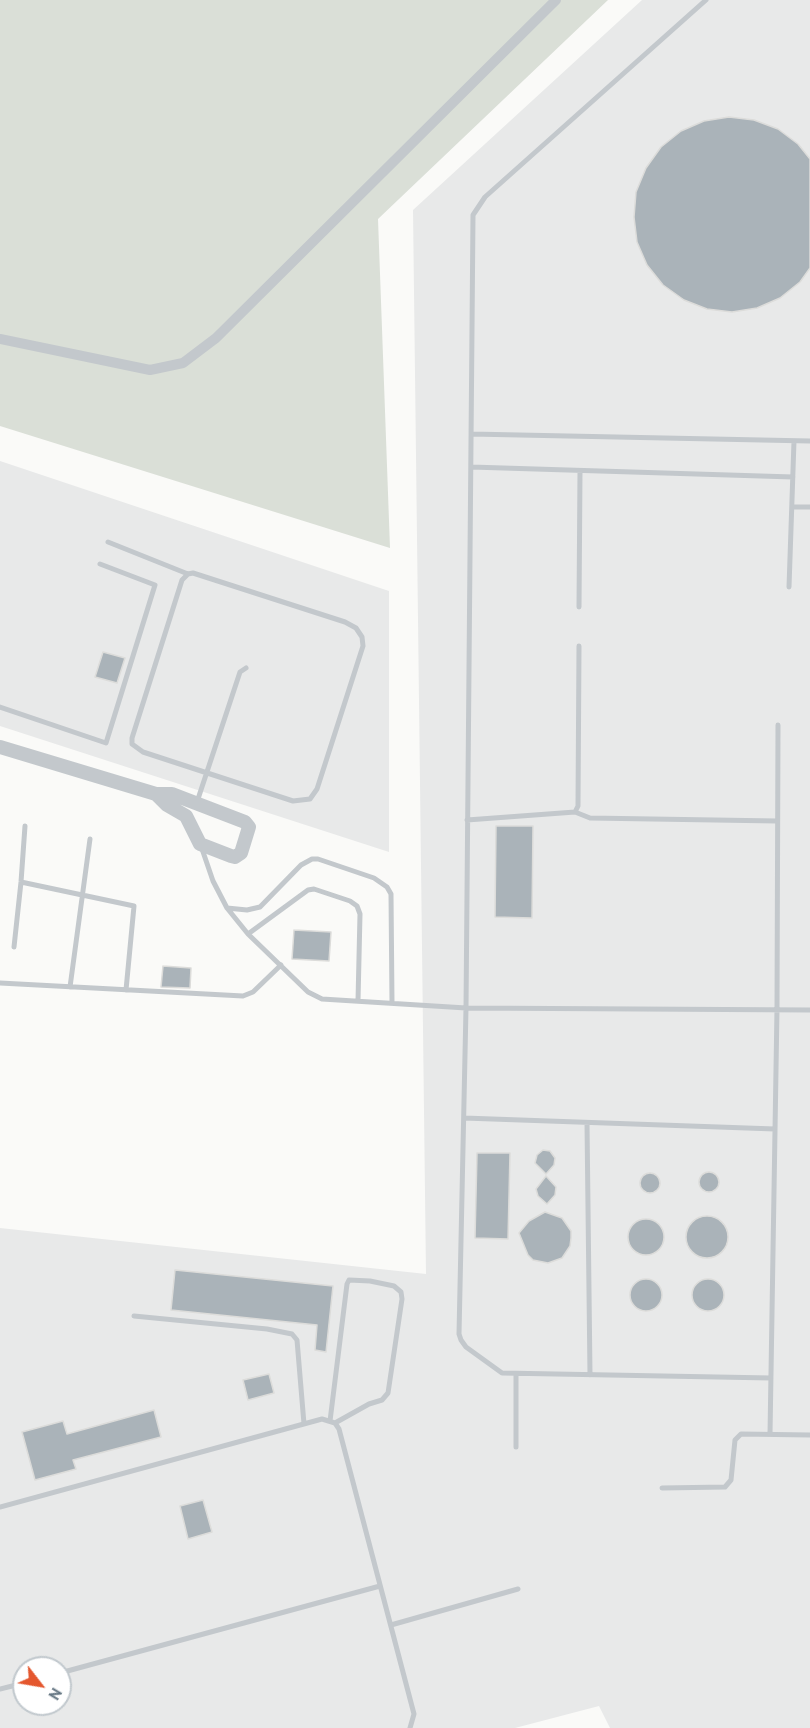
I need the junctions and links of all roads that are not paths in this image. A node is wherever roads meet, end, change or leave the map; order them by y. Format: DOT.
graph roads {
  1 [pos="556,0"];
  2 [pos="706,0"];
  3 [pos="0,339"];
  4 [pos="471,434"];
  5 [pos="794,441"];
  6 [pos="810,441"];
  7 [pos="471,467"];
  8 [pos="580,471"];
  9 [pos="793,477"];
  10 [pos="792,507"];
  11 [pos="810,507"];
  12 [pos="108,542"];
  13 [pos="100,564"];
  14 [pos="188,574"];
  15 [pos="789,587"];
  16 [pos="579,607"];
  17 [pos="579,646"];
  18 [pos="246,668"];
  19 [pos="0,707"];
  20 [pos="778,725"];
  21 [pos="0,747"];
  22 [pos="207,773"];
  23 [pos="156,794"];
  24 [pos="197,802"];
  25 [pos="575,812"];
  26 [pos="467,820"];
  27 [pos="777,821"];
  28 [pos="26,826"];
  29 [pos="90,839"];
  30 [pos="200,844"];
  31 [pos="21,882"];
  32 [pos="82,896"];
  33 [pos="227,908"];
  34 [pos="248,934"];
  35 [pos="14,947"];
  36 [pos="281,965"];
  37 [pos="0,983"];
  38 [pos="70,987"];
  39 [pos="126,990"];
  40 [pos="358,1002"];
  41 [pos="393,1003"];
  42 [pos="466,1008"];
  43 [pos="777,1009"];
  44 [pos="810,1010"];
  45 [pos="464,1118"];
  46 [pos="587,1123"];
  47 [pos="775,1129"];
  48 [pos="134,1316"];
  49 [pos="516,1374"];
  50 [pos="590,1375"];
  51 [pos="771,1378"];
  52 [pos="333,1422"];
  53 [pos="304,1424"];
  54 [pos="770,1434"];
  55 [pos="810,1435"];
  56 [pos="516,1447"];
  57 [pos="662,1488"];
  58 [pos="0,1507"];
  59 [pos="380,1586"];
  60 [pos="518,1589"];
  61 [pos="390,1625"];
  62 [pos="72,1670"];
  63 [pos="410,1728"];
  1 -- 3 [label="street"];
  2 -- 4 [label="lane"];
  4 -- 5 [label="lane"];
  4 -- 7 [label="lane"];
  5 -- 6 [label="lane"];
  5 -- 9 [label="lane"];
  7 -- 8 [label="lane"];
  7 -- 26 [label="lane"];
  8 -- 9 [label="lane"];
  8 -- 16 [label="lane"];
  9 -- 10 [label="lane"];
  10 -- 11 [label="lane"];
  10 -- 15 [label="lane"];
  12 -- 14 [label="lane"];
  13 -- 19 [label="lane"];
  14 -- 22 [label="lane"];
  14 -- 22 [label="lane"];
  17 -- 25 [label="lane"];
  18 -- 22 [label="lane"];
  20 -- 27 [label="lane"];
  21 -- 23 [label="street"];
  22 -- 24 [label="lane"];
  23 -- 24 [label="street"];
  23 -- 30 [label="street"];
  24 -- 30 [label="street"];
  25 -- 26 [label="lane"];
  25 -- 27 [label="lane"];
  26 -- 42 [label="lane"];
  27 -- 43 [label="lane"];
  28 -- 31 [label="lane"];
  29 -- 32 [label="lane"];
  30 -- 33 [label="lane"];
  31 -- 32 [label="lane"];
  31 -- 35 [label="lane"];
  32 -- 38 [label="lane"];
  32 -- 39 [label="lane"];
  33 -- 34 [label="lane"];
  33 -- 41 [label="lane"];
  34 -- 36 [label="lane"];
  34 -- 40 [label="lane"];
  36 -- 39 [label="lane"];
  36 -- 40 [label="lane"];
  37 -- 38 [label="lane"];
  38 -- 39 [label="lane"];
  40 -- 41 [label="lane"];
  41 -- 42 [label="lane"];
  42 -- 43 [label="lane"];
  42 -- 45 [label="lane"];
  43 -- 44 [label="lane"];
  43 -- 47 [label="lane"];
  45 -- 46 [label="lane"];
  45 -- 49 [label="lane"];
  46 -- 47 [label="lane"];
  46 -- 50 [label="lane"];
  47 -- 51 [label="lane"];
  48 -- 53 [label="lane"];
  49 -- 50 [label="lane"];
  49 -- 56 [label="lane"];
  50 -- 51 [label="lane"];
  51 -- 54 [label="lane"];
  52 -- 52 [label="lane"];
  52 -- 53 [label="lane"];
  52 -- 59 [label="lane"];
  53 -- 58 [label="lane"];
  54 -- 55 [label="lane"];
  54 -- 57 [label="lane"];
  59 -- 61 [label="lane"];
  59 -- 62 [label="lane"];
  60 -- 61 [label="lane"];
  61 -- 63 [label="lane"];
}
